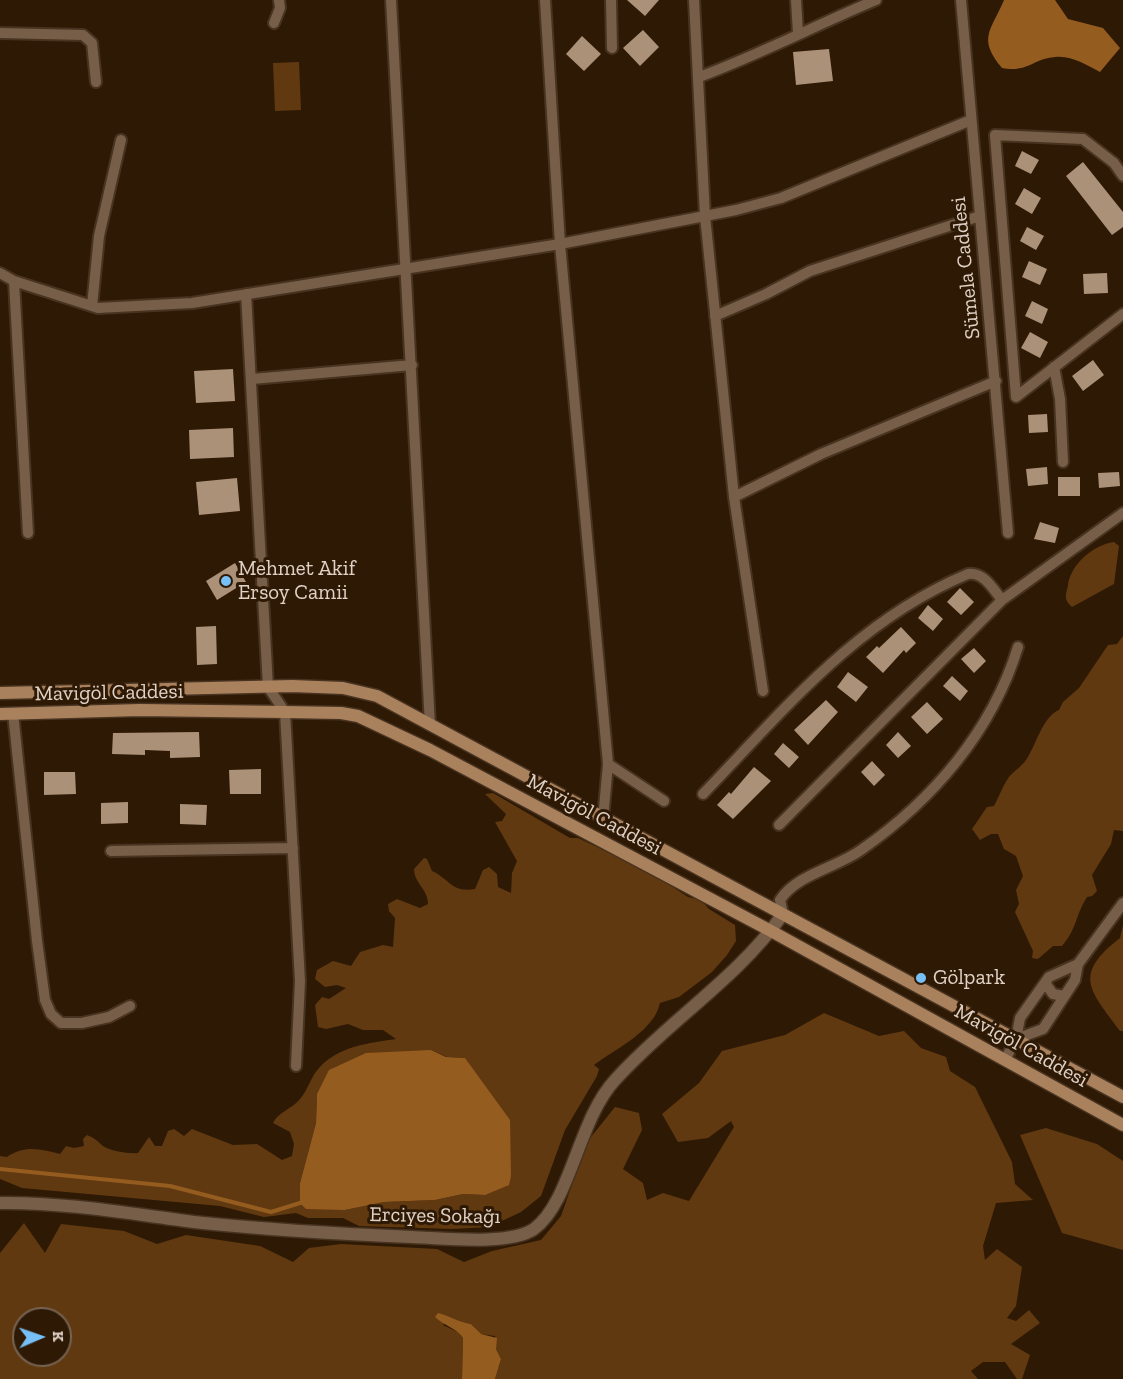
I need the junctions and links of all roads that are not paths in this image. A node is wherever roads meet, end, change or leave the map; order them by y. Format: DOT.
graph roads {
  1 [pos="279,0"];
  2 [pos="391,0"];
  3 [pos="545,0"];
  4 [pos="611,0"];
  5 [pos="693,0"];
  6 [pos="796,0"];
  7 [pos="876,0"];
  8 [pos="962,0"];
  9 [pos="274,22"];
  10 [pos="0,33"];
  11 [pos="798,33"];
  12 [pos="612,48"];
  13 [pos="699,77"];
  14 [pos="96,82"];
  15 [pos="971,120"];
  16 [pos="121,140"];
  17 [pos="1123,176"];
  18 [pos="705,216"];
  19 [pos="980,216"];
  20 [pos="560,244"];
  21 [pos="407,267"];
  22 [pos="0,273"];
  23 [pos="14,281"];
  24 [pos="246,294"];
  25 [pos="92,306"];
  26 [pos="1123,314"];
  27 [pos="715,316"];
  28 [pos="412,365"];
  29 [pos="1054,367"];
  30 [pos="252,379"];
  31 [pos="996,381"];
  32 [pos="1063,462"];
  33 [pos="734,497"];
  34 [pos="1123,513"];
  35 [pos="28,533"];
  36 [pos="1008,533"];
  37 [pos="1002,600"];
  38 [pos="1018,647"];
  39 [pos="268,687"];
  40 [pos="763,691"];
  41 [pos="0,693"];
  42 [pos="285,712"];
  43 [pos="13,713"];
  44 [pos="0,714"];
  45 [pos="430,725"];
  46 [pos="608,764"];
  47 [pos="703,794"];
  48 [pos="664,801"];
  49 [pos="603,819"];
  50 [pos="779,825"];
  51 [pos="293,848"];
  52 [pos="111,851"];
  53 [pos="1123,903"];
  54 [pos="783,914"];
  55 [pos="771,931"];
  56 [pos="1078,964"];
  57 [pos="1045,983"];
  58 [pos="1064,996"];
  59 [pos="130,1006"];
  60 [pos="1016,1040"];
  61 [pos="1005,1060"];
  62 [pos="296,1066"];
  63 [pos="1123,1096"];
  64 [pos="1123,1125"];
  65 [pos="0,1203"];
  1 -- 9 [label="street"];
  2 -- 21 [label="street"];
  3 -- 20 [label="street"];
  4 -- 12 [label="street"];
  5 -- 13 [label="street"];
  6 -- 11 [label="street"];
  7 -- 11 [label="street"];
  8 -- 15 [label="street, Sümela Caddesi"];
  10 -- 14 [label="street"];
  11 -- 13 [label="street"];
  13 -- 18 [label="street"];
  15 -- 18 [label="street"];
  15 -- 19 [label="street, Sümela Caddesi"];
  16 -- 25 [label="street"];
  17 -- 29 [label="street"];
  18 -- 20 [label="street"];
  18 -- 27 [label="street"];
  19 -- 27 [label="street"];
  19 -- 31 [label="street, Sümela Caddesi"];
  20 -- 21 [label="street"];
  20 -- 46 [label="street"];
  21 -- 24 [label="street"];
  21 -- 28 [label="street"];
  22 -- 23 [label="street"];
  23 -- 25 [label="street"];
  23 -- 35 [label="street"];
  24 -- 25 [label="street"];
  24 -- 30 [label="street"];
  26 -- 29 [label="street"];
  27 -- 33 [label="street"];
  28 -- 30 [label="street"];
  28 -- 45 [label="street"];
  29 -- 32 [label="street"];
  30 -- 39 [label="street"];
  31 -- 33 [label="street"];
  31 -- 36 [label="street, Sümela Caddesi"];
  33 -- 40 [label="street"];
  34 -- 37 [label="street"];
  37 -- 47 [label="street"];
  37 -- 50 [label="street"];
  38 -- 54 [label="street"];
  39 -- 41 [label="main road, Mavigöl Caddesi"];
  39 -- 42 [label="street"];
  39 -- 45 [label="main road, Mavigöl Caddesi"];
  42 -- 43 [label="main road, Mavigöl Caddesi"];
  42 -- 51 [label="street"];
  42 -- 55 [label="main road, Mavigöl Caddesi"];
  43 -- 44 [label="main road, Mavigöl Caddesi"];
  43 -- 59 [label="street"];
  45 -- 49 [label="main road, Mavigöl Caddesi"];
  46 -- 48 [label="street"];
  46 -- 49 [label="street"];
  49 -- 54 [label="main road, Mavigöl Caddesi"];
  51 -- 52 [label="street"];
  51 -- 62 [label="street"];
  53 -- 56 [label="street"];
  54 -- 55 [label="street, Erciyes Sokağı"];
  54 -- 60 [label="main road, Mavigöl Caddesi"];
  55 -- 61 [label="main road, Mavigöl Caddesi"];
  55 -- 65 [label="street, Erciyes Sokağı"];
  56 -- 57 [label="street"];
  56 -- 58 [label="street"];
  57 -- 58 [label="street"];
  57 -- 60 [label="street"];
  58 -- 60 [label="street"];
  60 -- 61 [label="street"];
  60 -- 63 [label="main road, Mavigöl Caddesi"];
  61 -- 64 [label="main road, Mavigöl Caddesi"];
}
